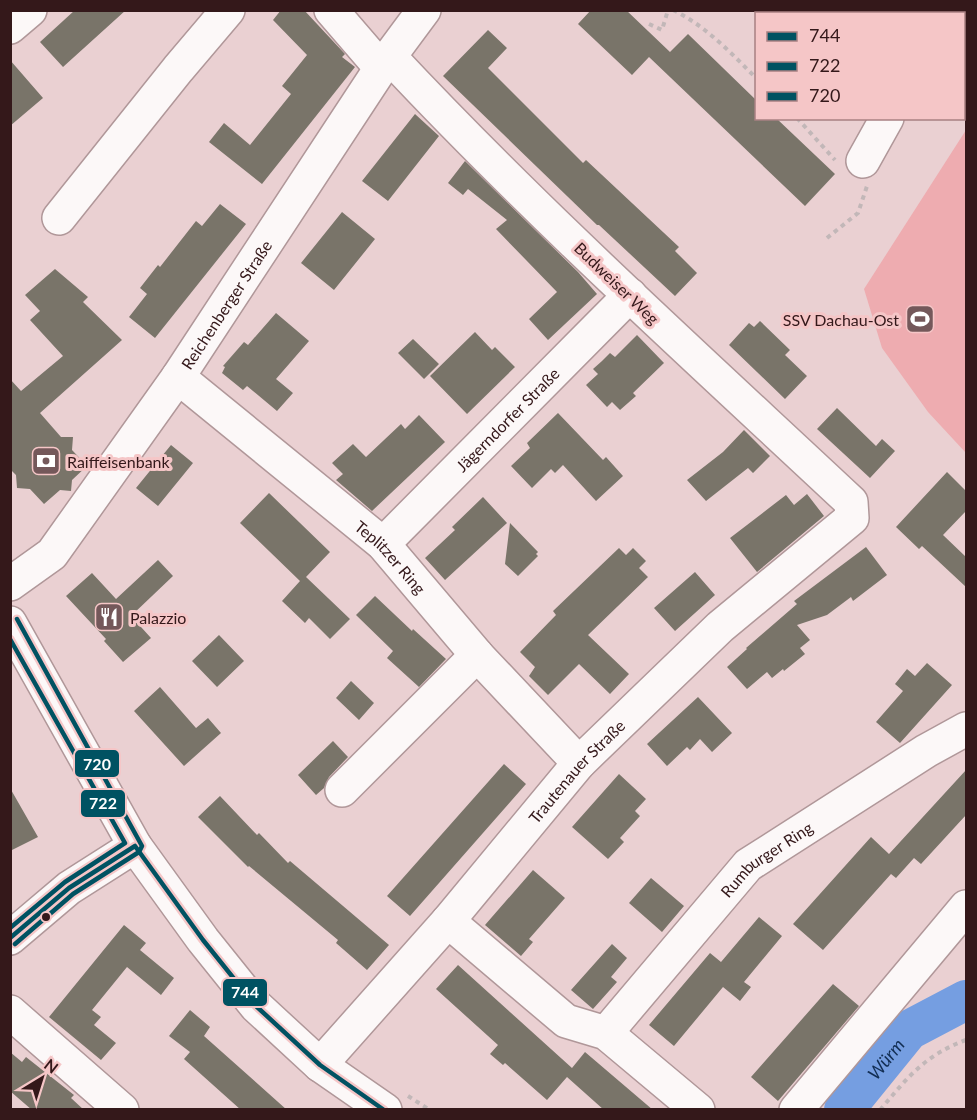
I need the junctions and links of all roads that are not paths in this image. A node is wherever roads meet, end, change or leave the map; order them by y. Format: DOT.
graph roads {
  1 [pos="30,10"];
  2 [pos="228,10"];
  3 [pos="331,10"];
  4 [pos="424,10"];
  5 [pos="10,27"];
  6 [pos="385,63"];
  7 [pos="886,120"];
  8 [pos="863,161"];
  9 [pos="59,218"];
  10 [pos="630,295"];
  11 [pos="178,377"];
  12 [pos="851,502"];
  13 [pos="383,544"];
  14 [pos="10,584"];
  15 [pos="10,623"];
  16 [pos="477,655"];
  17 [pos="966,729"];
  18 [pos="579,763"];
  19 [pos="342,790"];
  20 [pos="135,846"];
  21 [pos="966,907"];
  22 [pos="448,921"];
  23 [pos="10,938"];
  24 [pos="10,1012"];
  25 [pos="606,1033"];
  26 [pos="320,1065"];
  27 [pos="392,1100"];
  28 [pos="122,1110"];
  29 [pos="698,1110"];
  30 [pos="795,1110"];
  1 -- 5 [label="street"];
  2 -- 9 [label="street"];
  3 -- 6 [label="street, Budweiser Weg"];
  4 -- 6 [label="street, Reichenberger Straße"];
  6 -- 10 [label="street, Budweiser Weg"];
  6 -- 11 [label="street, Reichenberger Straße"];
  7 -- 8 [label="street"];
  10 -- 12 [label="street, Budweiser Weg"];
  10 -- 13 [label="street, Jägerndorfer Straße"];
  11 -- 13 [label="street, Teplitzer Ring"];
  11 -- 14 [label="street, Reichenberger Straße"];
  12 -- 18 [label="street, Trautenauer Straße"];
  13 -- 16 [label="street, Teplitzer Ring"];
  15 -- 20 [label="street"];
  16 -- 18 [label="street, Teplitzer Ring"];
  16 -- 19 [label="street"];
  17 -- 25 [label="street, Rumburger Ring"];
  18 -- 22 [label="street, Trautenauer Straße"];
  20 -- 23 [label="street"];
  20 -- 26 [label="street"];
  21 -- 30 [label="street"];
  22 -- 25 [label="street"];
  22 -- 26 [label="street, Trautenauer Straße"];
  24 -- 28 [label="street"];
  25 -- 29 [label="street"];
  26 -- 27 [label="street"];
}
